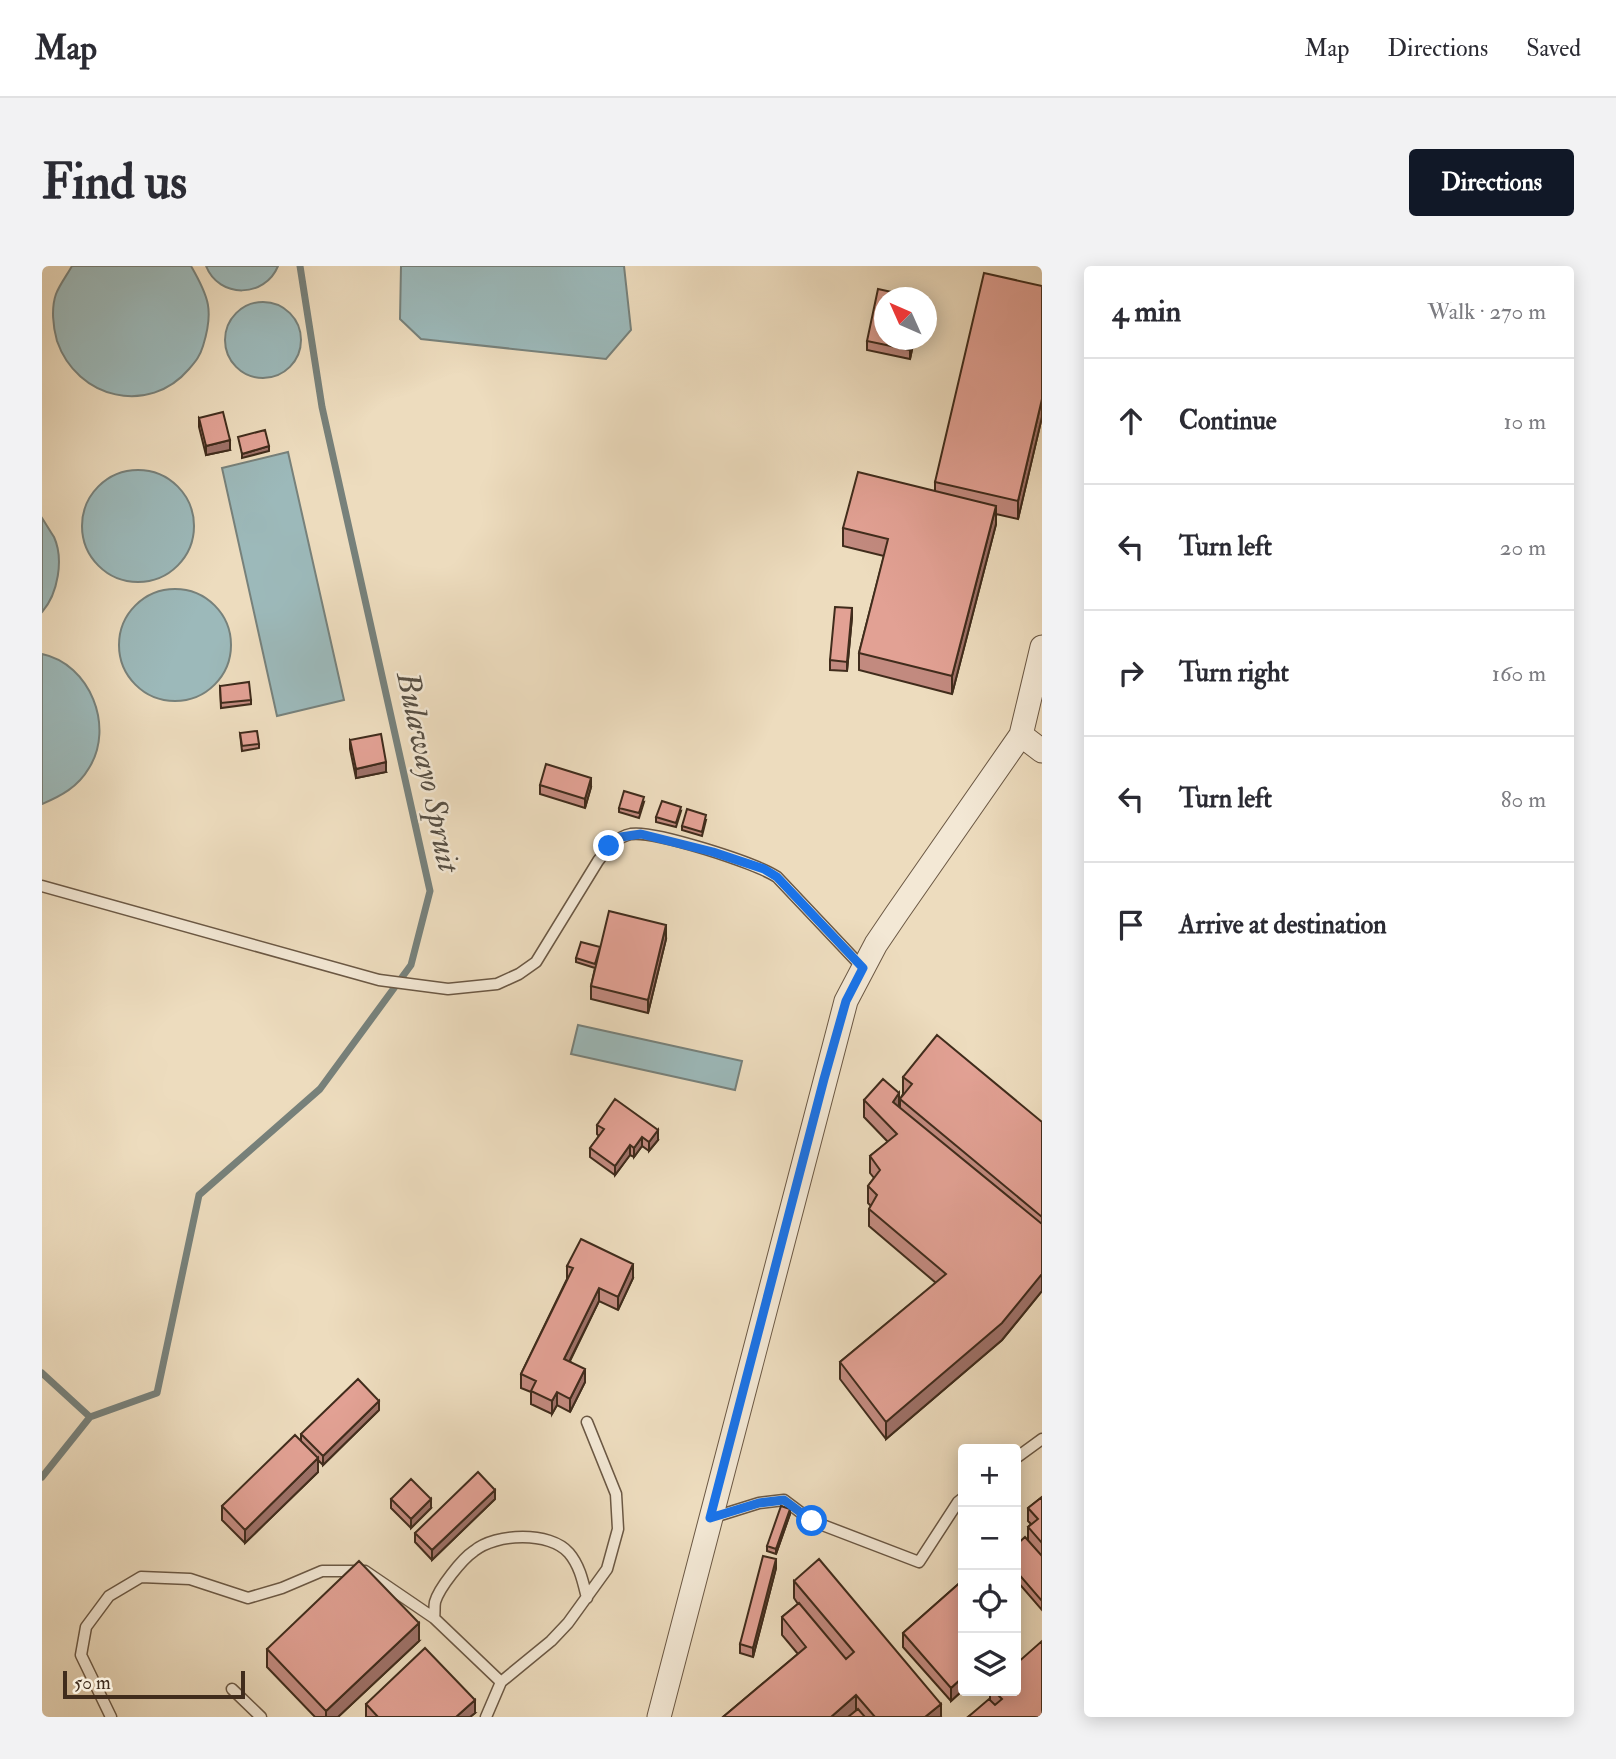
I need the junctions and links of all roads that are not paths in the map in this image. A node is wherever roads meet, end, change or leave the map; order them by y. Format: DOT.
graph roads {
  1 [pos="1042,647"];
  2 [pos="1021,735"];
  3 [pos="1042,751"];
  4 [pos="42,886"];
  5 [pos="863,968"];
  6 [pos="587,1422"];
  7 [pos="1042,1439"];
  8 [pos="1021,1454"];
  9 [pos="958,1502"];
  10 [pos="710,1518"];
  11 [pos="587,1598"];
  12 [pos="435,1618"];
  13 [pos="501,1682"];
  14 [pos="232,1689"];
  15 [pos="111,1717"];
  16 [pos="261,1717"];
  17 [pos="486,1717"];
  18 [pos="659,1717"];
  1 -- 2 [label="street"];
  2 -- 3 [label="street"];
  2 -- 5 [label="street"];
  4 -- 5 [label="lane"];
  5 -- 10 [label="street"];
  6 -- 11 [label="lane"];
  7 -- 8 [label="lane"];
  9 -- 10 [label="lane"];
  10 -- 18 [label="street"];
  11 -- 12 [label="lane"];
  11 -- 13 [label="lane"];
  12 -- 13 [label="lane"];
  12 -- 15 [label="lane"];
  13 -- 17 [label="lane"];
  14 -- 16 [label="lane"];
}
